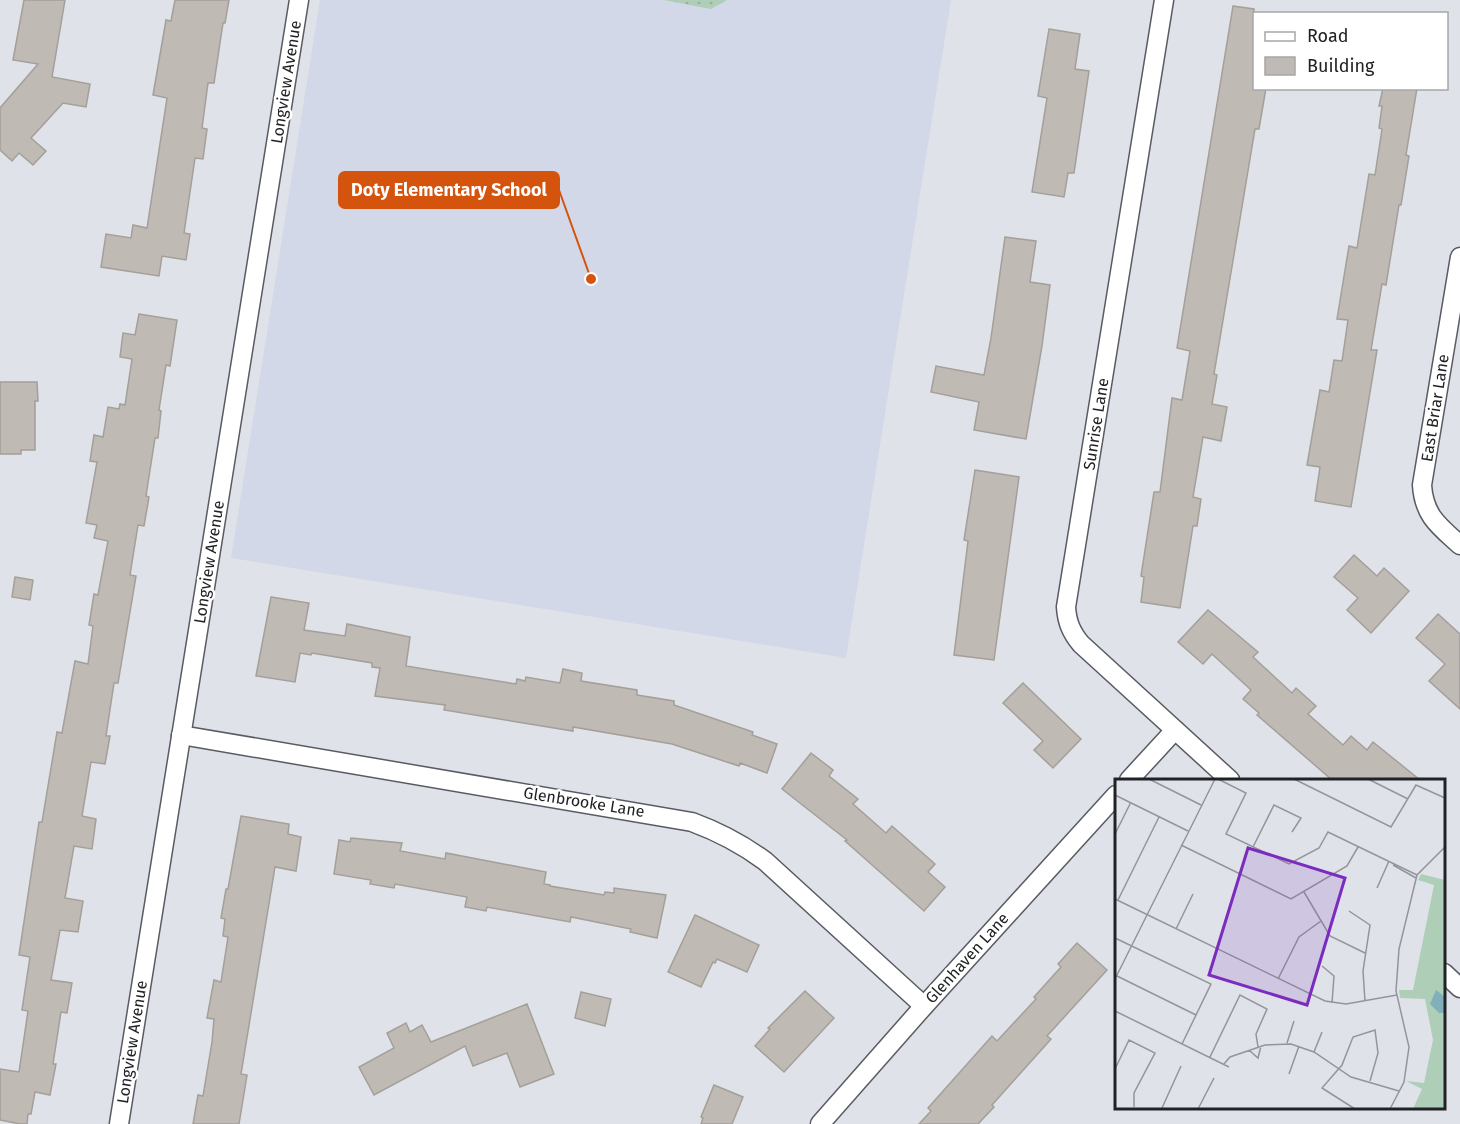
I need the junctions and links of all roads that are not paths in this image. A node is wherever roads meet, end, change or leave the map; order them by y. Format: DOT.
graph roads {
  1 [pos="299,0"];
  2 [pos="1164,0"];
  3 [pos="1460,257"];
  4 [pos="1460,545"];
  5 [pos="1175,730"];
  6 [pos="181,735"];
  7 [pos="1130,779"];
  8 [pos="1229,779"];
  9 [pos="1115,796"];
  10 [pos="1445,975"];
  11 [pos="1460,988"];
  12 [pos="924,1006"];
  13 [pos="119,1124"];
  14 [pos="820,1124"];
  1 -- 6 [label="street, Longview Avenue"];
  2 -- 5 [label="street, Sunrise Lane"];
  3 -- 4 [label="street, East Briar Lane"];
  5 -- 7 [label="street"];
  5 -- 8 [label="street, Sunrise Lane"];
  6 -- 12 [label="street, Glenbrooke Lane"];
  6 -- 13 [label="street, Longview Avenue"];
  9 -- 12 [label="street, Glenhaven Lane"];
  10 -- 11 [label="street"];
  12 -- 14 [label="street, Glenhaven Lane"];
}
